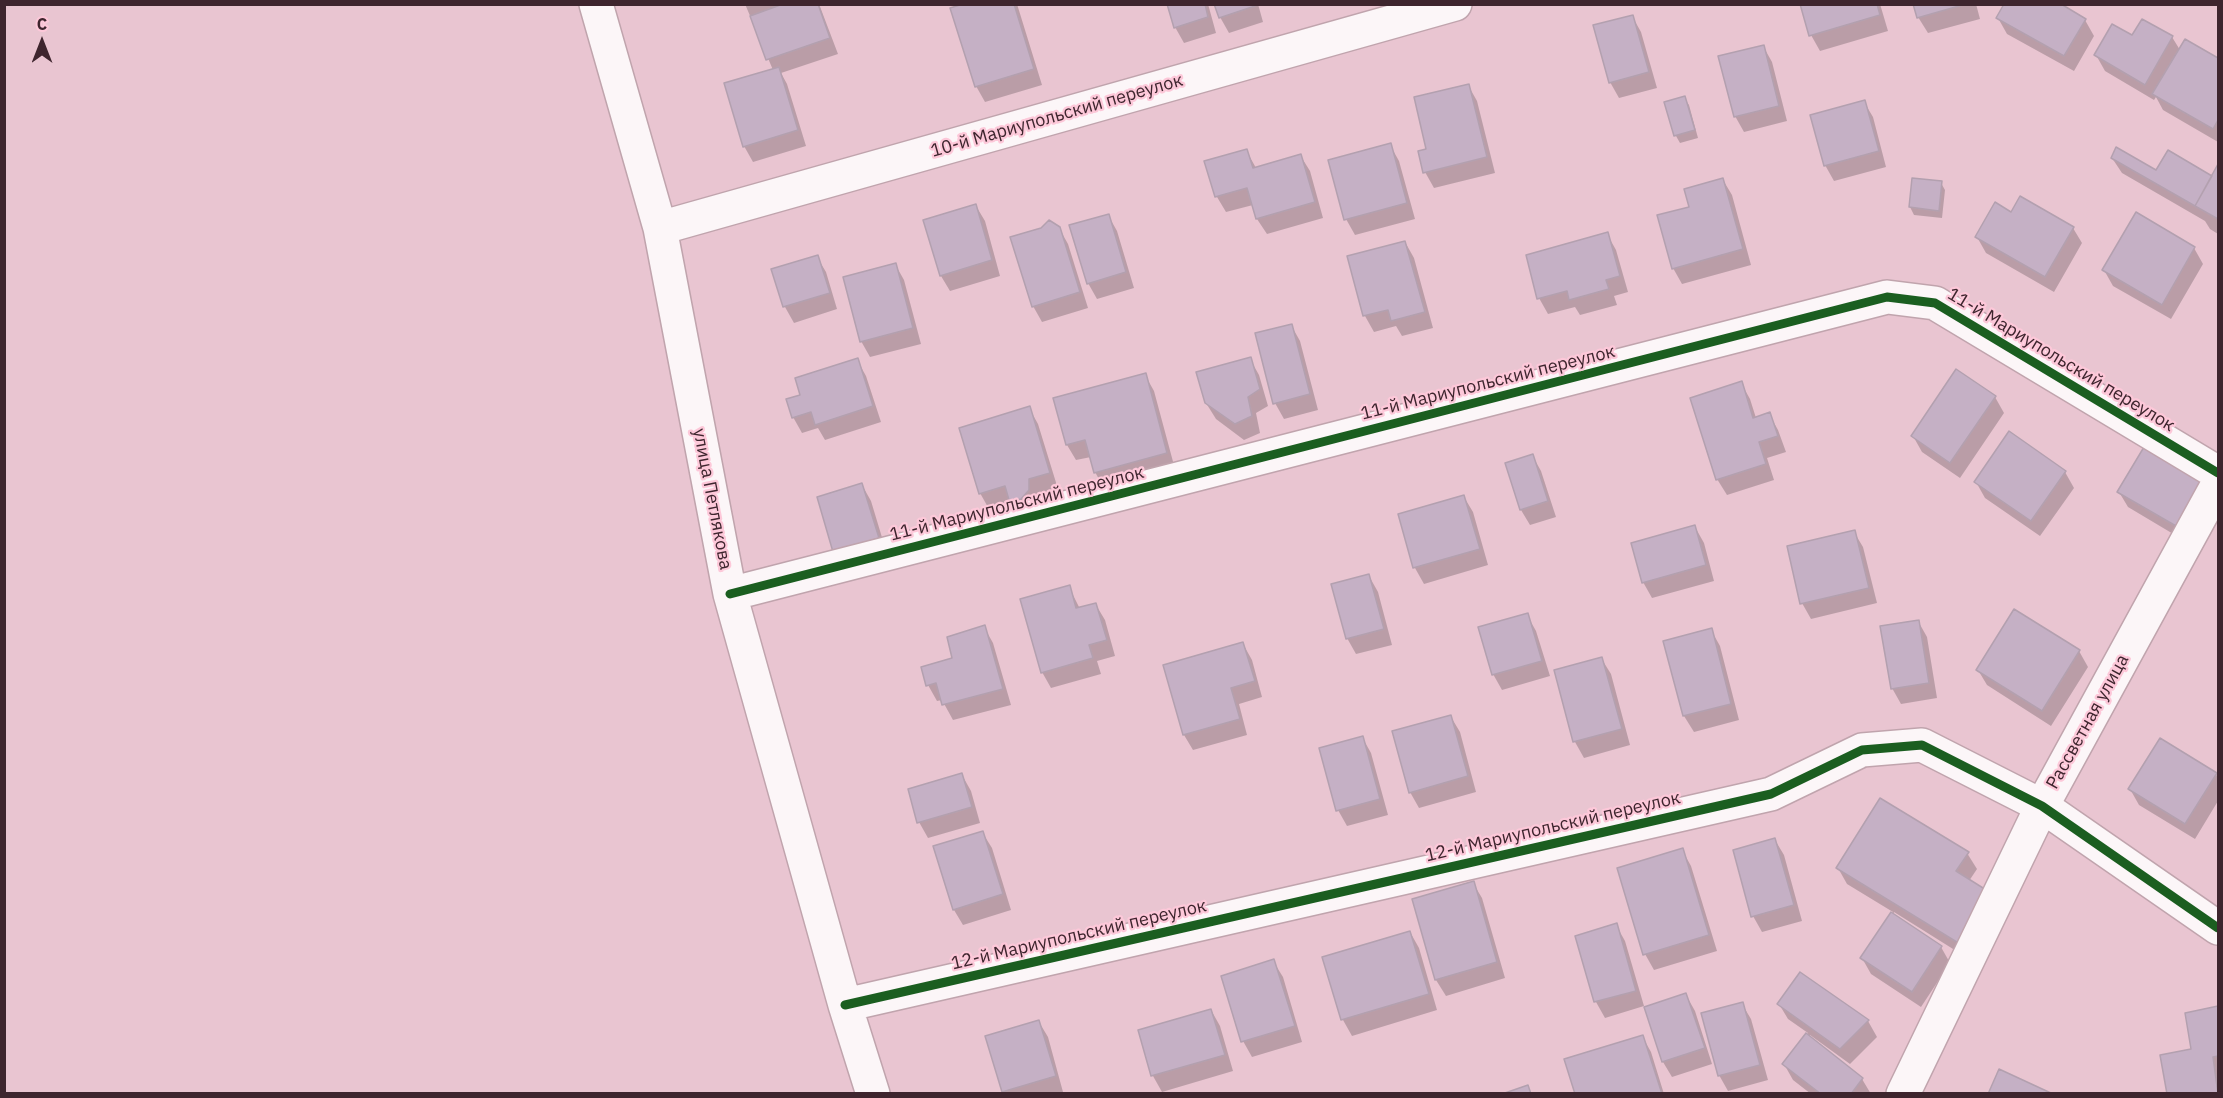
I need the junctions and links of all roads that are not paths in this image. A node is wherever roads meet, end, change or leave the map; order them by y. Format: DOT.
graph roads {
  1 [pos="596,4"];
  2 [pos="1455,4"];
  3 [pos="660,228"];
  4 [pos="2218,473"];
  5 [pos="2218,484"];
  6 [pos="730,594"];
  7 [pos="2042,806"];
  8 [pos="2218,928"];
  9 [pos="844,1005"];
  10 [pos="873,1094"];
  11 [pos="1903,1094"];
  1 -- 3 [label="street, улица Петлякова"];
  2 -- 3 [label="street, 10-й Мариупольский переулок"];
  3 -- 6 [label="street, улица Петлякова"];
  4 -- 6 [label="street, 11-й Мариупольский переулок"];
  5 -- 7 [label="street, Рассветная улица"];
  6 -- 9 [label="street, улица Петлякова"];
  7 -- 8 [label="street, 12-й Мариупольский переулок"];
  7 -- 9 [label="street, 12-й Мариупольский переулок"];
  7 -- 11 [label="street, Рассветная улица"];
  9 -- 10 [label="street, улица Петлякова"];
}
